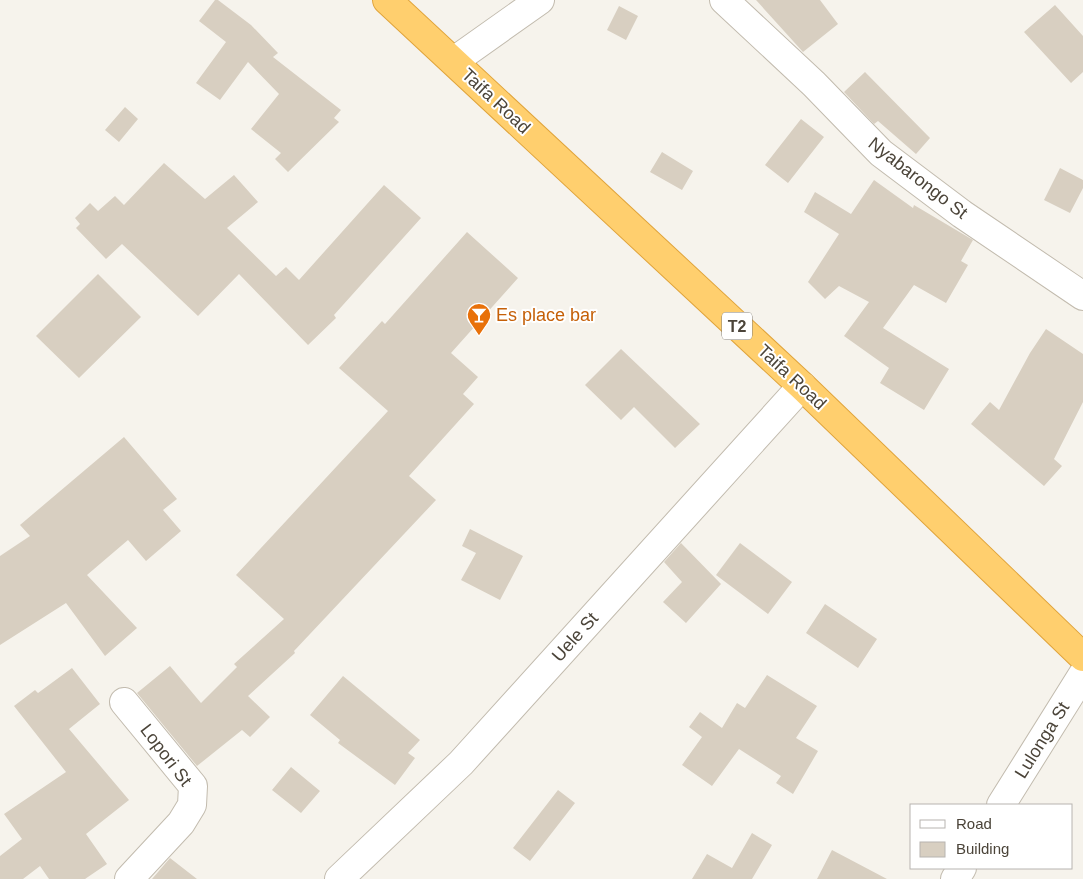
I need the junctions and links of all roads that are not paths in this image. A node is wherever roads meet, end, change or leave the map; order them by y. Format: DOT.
graph roads {
  1 [pos="387,0"];
  2 [pos="540,0"];
  3 [pos="724,0"];
  4 [pos="454,61"];
  5 [pos="1083,296"];
  6 [pos="802,386"];
  7 [pos="1083,657"];
  8 [pos="1083,674"];
  9 [pos="124,702"];
  10 [pos="1002,804"];
  11 [pos="129,879"];
  12 [pos="339,879"];
  1 -- 4 [label="highway, Taifa Road / T2"];
  2 -- 4 [label="street"];
  3 -- 5 [label="street, Nyabarongo St"];
  4 -- 6 [label="highway, Taifa Road / T2"];
  6 -- 7 [label="highway, Taifa Road / T2"];
  6 -- 12 [label="street, Uele St"];
  8 -- 10 [label="street, Lulonga St"];
  9 -- 11 [label="street, Lopori St"];
}
